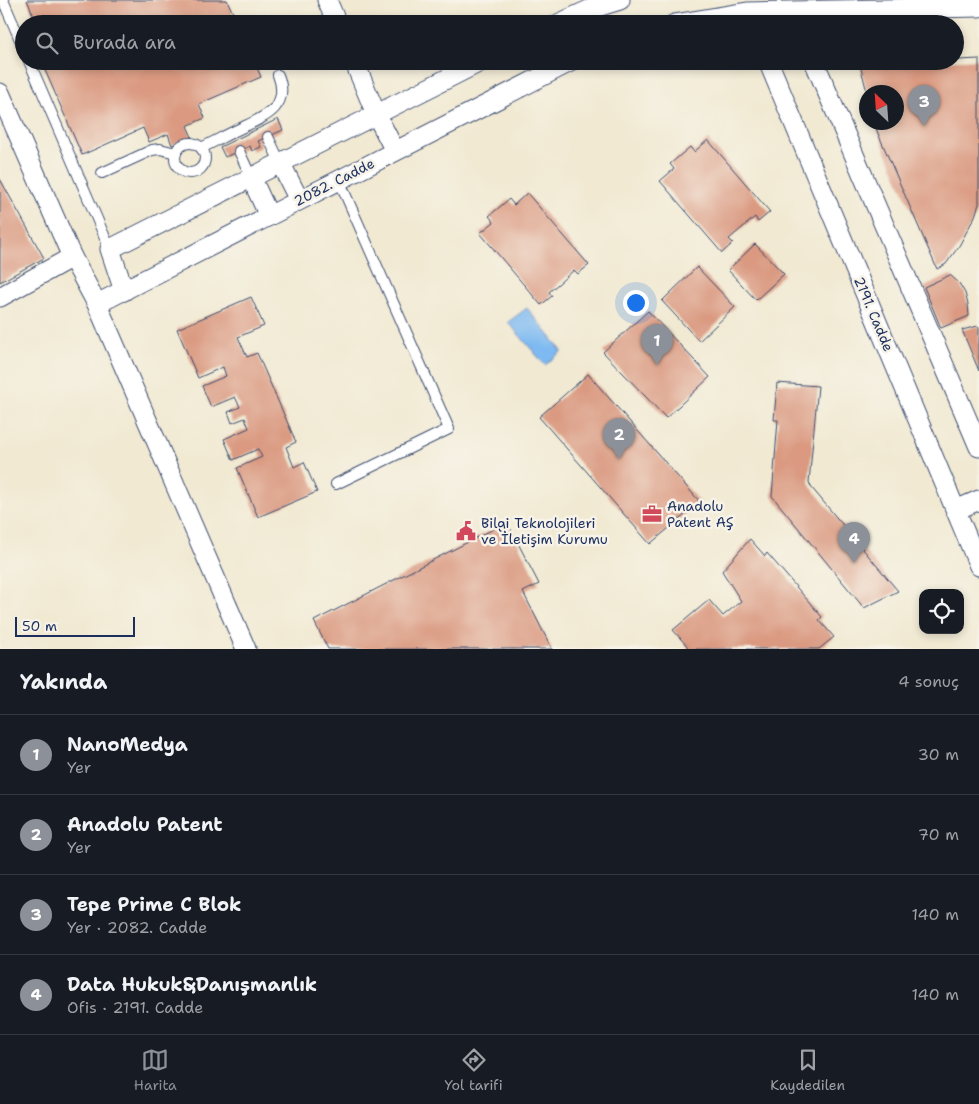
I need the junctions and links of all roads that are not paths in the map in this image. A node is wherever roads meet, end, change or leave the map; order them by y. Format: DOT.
graph roads {
  1 [pos="3,0"];
  2 [pos="327,0"];
  3 [pos="620,0"];
  4 [pos="979,7"];
  5 [pos="748,12"];
  6 [pos="333,15"];
  7 [pos="578,15"];
  8 [pos="730,15"];
  9 [pos="776,15"];
  10 [pos="832,15"];
  11 [pos="15,28"];
  12 [pos="33,70"];
  13 [pos="358,70"];
  14 [pos="464,70"];
  15 [pos="554,70"];
  16 [pos="772,70"];
  17 [pos="818,70"];
  18 [pos="278,75"];
  19 [pos="0,92"];
  20 [pos="376,114"];
  21 [pos="268,137"];
  22 [pos="201,148"];
  23 [pos="239,151"];
  24 [pos="395,151"];
  25 [pos="176,154"];
  26 [pos="280,162"];
  27 [pos="102,174"];
  28 [pos="251,177"];
  29 [pos="339,180"];
  30 [pos="299,200"];
  31 [pos="269,216"];
  32 [pos="110,249"];
  33 [pos="72,257"];
  34 [pos="124,291"];
  35 [pos="0,297"];
  36 [pos="97,304"];
  37 [pos="979,447"];
  38 [pos="336,484"];
  39 [pos="979,500"];
  40 [pos="956,510"];
  41 [pos="979,566"];
  42 [pos="246,649"];
  1 -- 11 [label="lane"];
  2 -- 6 [label="street"];
  3 -- 7 [label="street"];
  4 -- 10 [label="street"];
  5 -- 8 [label="street"];
  5 -- 9 [label="street"];
  12 -- 32 [label="lane"];
  13 -- 20 [label="street"];
  14 -- 20 [label="street"];
  15 -- 24 [label="street, 2082. Cadde"];
  16 -- 40 [label="street, 2191. Cadde"];
  17 -- 37 [label="street"];
  18 -- 22 [label="lane"];
  19 -- 33 [label="street"];
  20 -- 24 [label="street"];
  20 -- 26 [label="street"];
  21 -- 26 [label="lane"];
  22 -- 25 [label="lane"];
  22 -- 25 [label="lane"];
  23 -- 28 [label="lane"];
  24 -- 29 [label="street, 2082. Cadde"];
  25 -- 27 [label="lane"];
  26 -- 28 [label="street"];
  26 -- 30 [label="street"];
  28 -- 31 [label="street"];
  28 -- 32 [label="street"];
  29 -- 30 [label="street, 2082. Cadde"];
  29 -- 38 [label="lane"];
  30 -- 31 [label="street, 2082. Cadde"];
  31 -- 34 [label="street, 2082. Cadde"];
  32 -- 34 [label="street"];
  33 -- 35 [label="street"];
  33 -- 36 [label="street"];
  34 -- 36 [label="street, 2082. Cadde"];
  36 -- 42 [label="street"];
  39 -- 40 [label="street"];
  40 -- 41 [label="street, 2191. Cadde"];
}
